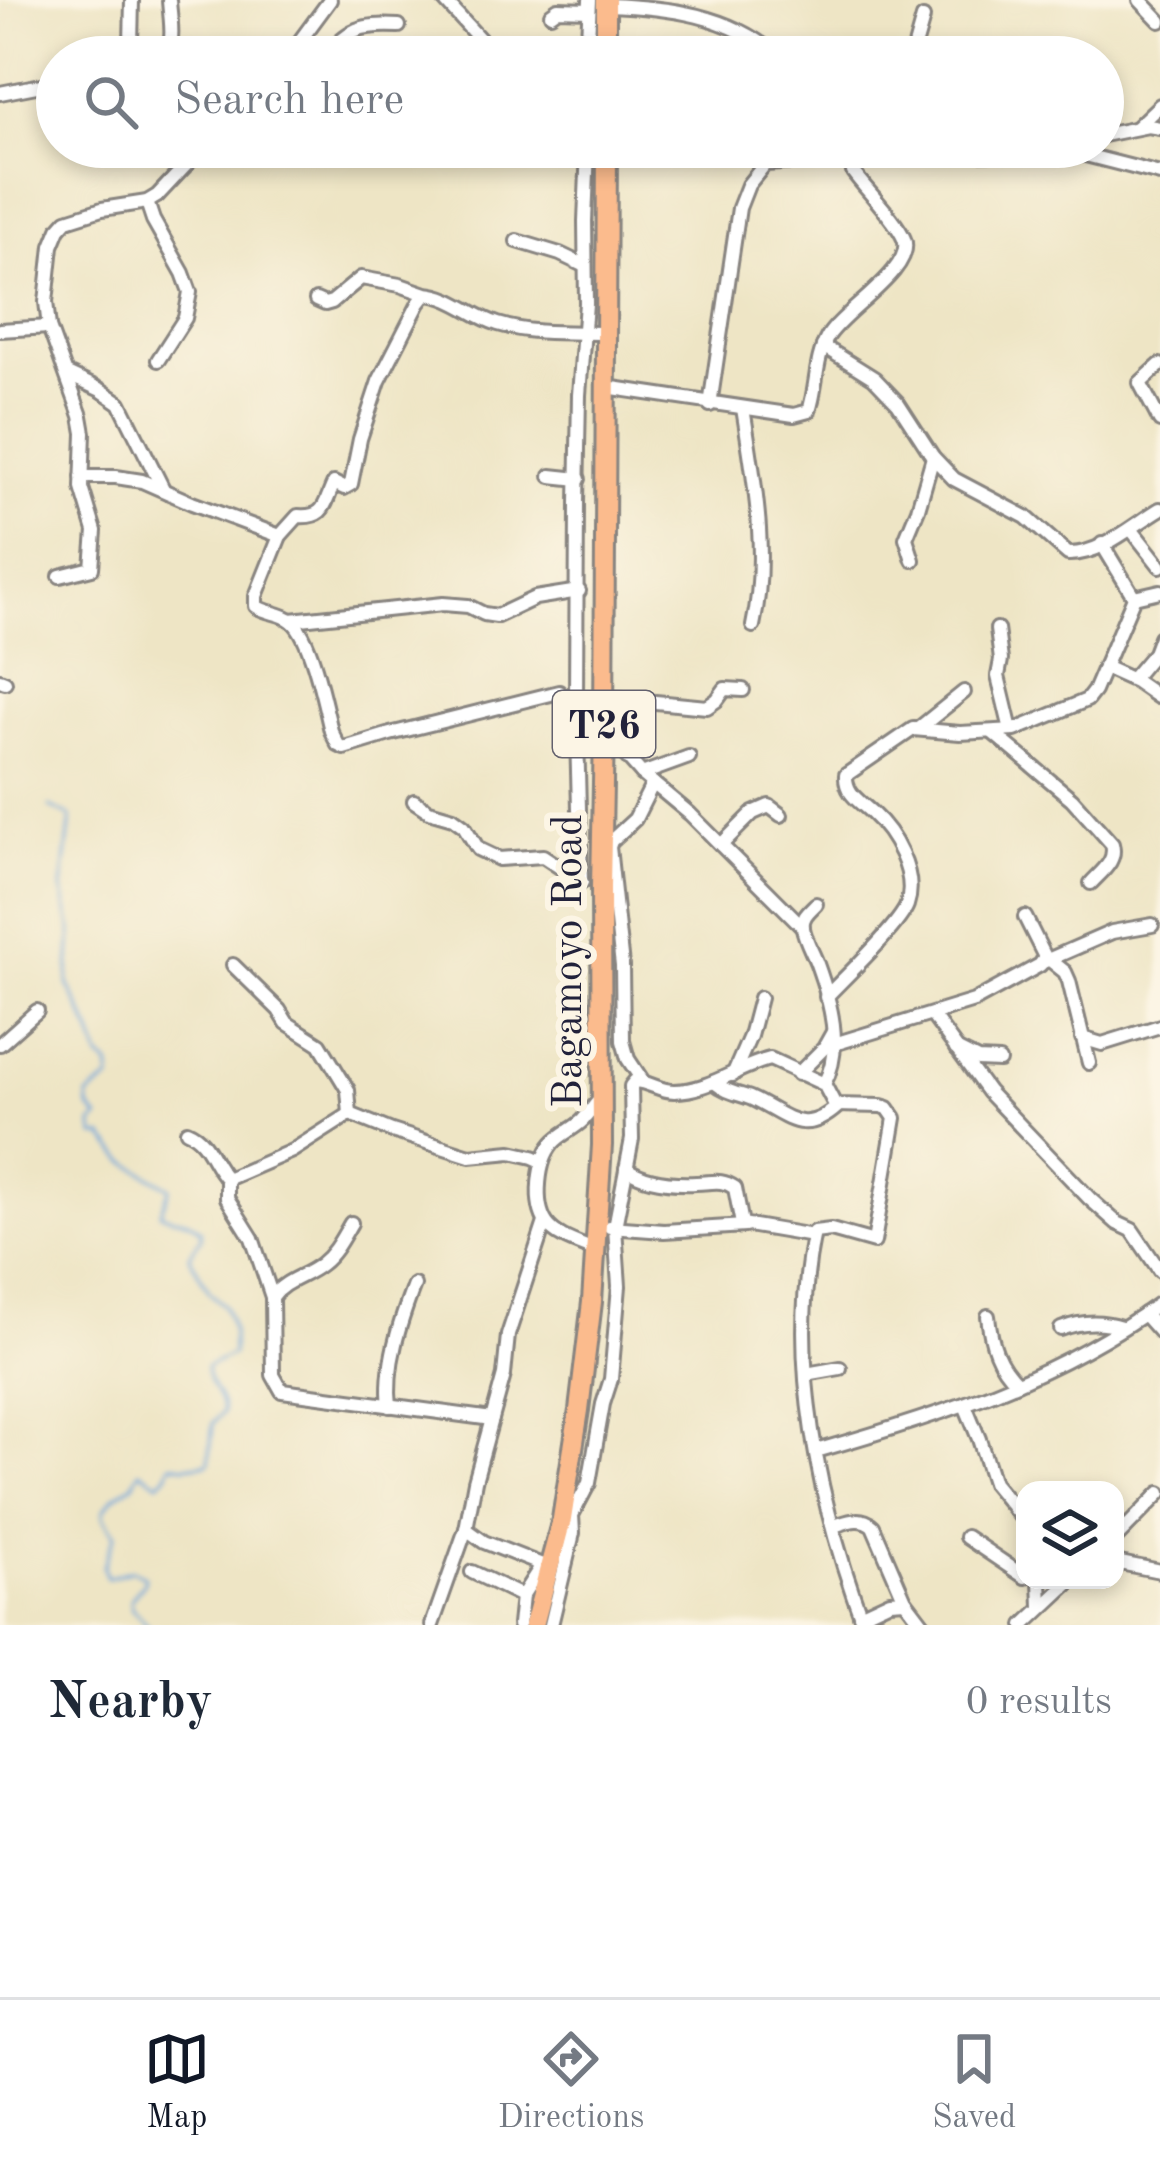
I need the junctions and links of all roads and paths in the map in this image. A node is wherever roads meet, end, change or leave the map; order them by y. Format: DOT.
graph roads {
  1 [pos="132,0"];
  2 [pos="169,0"];
  3 [pos="330,0"];
  4 [pos="443,0"];
  5 [pos="1140,0"];
  6 [pos="598,4"];
  7 [pos="550,14"];
  8 [pos="923,18"];
  9 [pos="1160,21"];
  10 [pos="399,26"];
  11 [pos="131,36"];
  12 [pos="171,36"];
  13 [pos="303,36"];
  14 [pos="345,36"];
  15 [pos="477,36"];
  16 [pos="591,36"];
  17 [pos="603,36"];
  18 [pos="749,36"];
  19 [pos="918,36"];
  20 [pos="36,86"];
  21 [pos="0,93"];
  22 [pos="1160,105"];
  23 [pos="1136,128"];
  24 [pos="1160,128"];
  25 [pos="1124,131"];
  26 [pos="1124,165"];
  27 [pos="182,168"];
  28 [pos="588,168"];
  29 [pos="607,168"];
  30 [pos="762,168"];
  31 [pos="853,168"];
  32 [pos="1160,174"];
  33 [pos="147,202"];
  34 [pos="517,241"];
  35 [pos="585,266"];
  36 [pos="426,294"];
  37 [pos="316,300"];
  38 [pos="50,327"];
  39 [pos="0,330"];
  40 [pos="584,333"];
  41 [pos="607,333"];
  42 [pos="823,346"];
  43 [pos="158,359"];
  44 [pos="1160,365"];
  45 [pos="66,374"];
  46 [pos="606,387"];
  47 [pos="710,405"];
  48 [pos="742,408"];
  49 [pos="1160,421"];
  50 [pos="932,457"];
  51 [pos="551,476"];
  52 [pos="82,477"];
  53 [pos="579,478"];
  54 [pos="163,489"];
  55 [pos="1160,509"];
  56 [pos="1131,529"];
  57 [pos="280,536"];
  58 [pos="1102,544"];
  59 [pos="913,560"];
  60 [pos="1160,566"];
  61 [pos="60,577"];
  62 [pos="579,591"];
  63 [pos="1160,591"];
  64 [pos="1134,597"];
  65 [pos="291,620"];
  66 [pos="753,626"];
  67 [pos="997,629"];
  68 [pos="1160,637"];
  69 [pos="1104,667"];
  70 [pos="1132,679"];
  71 [pos="577,689"];
  72 [pos="742,690"];
  73 [pos="559,692"];
  74 [pos="964,692"];
  75 [pos="1158,697"];
  76 [pos="604,698"];
  77 [pos="429,719"];
  78 [pos="918,729"];
  79 [pos="1011,730"];
  80 [pos="604,731"];
  81 [pos="992,733"];
  82 [pos="689,757"];
  83 [pos="648,778"];
  84 [pos="414,801"];
  85 [pos="781,814"];
  86 [pos="721,845"];
  87 [pos="591,883"];
  88 [pos="1091,883"];
  89 [pos="816,904"];
  90 [pos="1025,917"];
  91 [pos="1152,925"];
  92 [pos="802,927"];
  93 [pos="1047,961"];
  94 [pos="233,965"];
  95 [pos="826,997"];
  96 [pos="760,998"];
  97 [pos="37,1011"];
  98 [pos="932,1015"];
  99 [pos="1160,1026"];
  100 [pos="834,1038"];
  101 [pos="1082,1038"];
  102 [pos="0,1044"];
  103 [pos="955,1048"];
  104 [pos="999,1061"];
  105 [pos="1089,1063"];
  106 [pos="798,1074"];
  107 [pos="733,1075"];
  108 [pos="642,1081"];
  109 [pos="714,1082"];
  110 [pos="824,1084"];
  111 [pos="602,1097"];
  112 [pos="838,1106"];
  113 [pos="350,1114"];
  114 [pos="187,1131"];
  115 [pos="542,1162"];
  116 [pos="626,1168"];
  117 [pos="227,1179"];
  118 [pos="545,1222"];
  119 [pos="351,1223"];
  120 [pos="746,1226"];
  121 [pos="606,1227"];
  122 [pos="813,1236"];
  123 [pos="596,1251"];
  124 [pos="1160,1270"];
  125 [pos="414,1285"];
  126 [pos="272,1297"];
  127 [pos="1160,1303"];
  128 [pos="1144,1314"];
  129 [pos="988,1316"];
  130 [pos="1121,1328"];
  131 [pos="1061,1329"];
  132 [pos="1160,1332"];
  133 [pos="840,1368"];
  134 [pos="806,1374"];
  135 [pos="1017,1384"];
  136 [pos="965,1405"];
  137 [pos="390,1406"];
  138 [pos="492,1419"];
  139 [pos="817,1451"];
  140 [pos="1160,1493"];
  141 [pos="1016,1511"];
  142 [pos="833,1526"];
  143 [pos="466,1529"];
  144 [pos="1124,1530"];
  145 [pos="966,1537"];
  146 [pos="1124,1562"];
  147 [pos="546,1567"];
  148 [pos="1016,1571"];
  149 [pos="1160,1571"];
  150 [pos="472,1572"];
  151 [pos="1040,1589"];
  152 [pos="1062,1589"];
  153 [pos="522,1596"];
  154 [pos="904,1600"];
  155 [pos="1041,1607"];
  156 [pos="862,1620"];
  157 [pos="432,1625"];
  158 [pos="519,1625"];
  159 [pos="535,1625"];
  160 [pos="551,1625"];
  161 [pos="924,1625"];
  162 [pos="1024,1625"];
  1 -- 11 [label="street"];
  2 -- 12 [label="street"];
  3 -- 13 [label="street"];
  4 -- 15 [label="street"];
  5 -- 9 [label="street"];
  6 -- 7 [label="street"];
  6 -- 16 [label="street"];
  6 -- 17 [label="highway"];
  6 -- 18 [label="street"];
  8 -- 19 [label="street"];
  10 -- 14 [label="street"];
  20 -- 21 [label="street"];
  22 -- 23 [label="street"];
  23 -- 24 [label="street"];
  23 -- 25 [label="street"];
  26 -- 32 [label="street"];
  27 -- 33 [label="street"];
  28 -- 35 [label="street"];
  29 -- 41 [label="highway, Bagamoyo Road / T26"];
  30 -- 47 [label="street"];
  31 -- 42 [label="street"];
  33 -- 38 [label="street"];
  33 -- 43 [label="street"];
  34 -- 35 [label="street"];
  35 -- 40 [label="street"];
  36 -- 37 [label="street"];
  36 -- 40 [label="street"];
  36 -- 57 [label="street"];
  38 -- 39 [label="street"];
  38 -- 45 [label="street"];
  40 -- 41 [label="street"];
  40 -- 53 [label="street"];
  41 -- 46 [label="highway, Bagamoyo Road / T26"];
  42 -- 48 [label="street"];
  42 -- 50 [label="street"];
  44 -- 49 [label="street"];
  45 -- 52 [label="street"];
  45 -- 54 [label="street"];
  46 -- 47 [label="street"];
  46 -- 76 [label="highway, Bagamoyo Road / T26"];
  47 -- 48 [label="street"];
  48 -- 66 [label="street"];
  50 -- 58 [label="street"];
  50 -- 59 [label="street"];
  51 -- 53 [label="street"];
  52 -- 54 [label="street"];
  52 -- 61 [label="street"];
  53 -- 62 [label="street"];
  54 -- 57 [label="street"];
  55 -- 56 [label="street"];
  56 -- 58 [label="street"];
  56 -- 60 [label="street"];
  57 -- 65 [label="street"];
  58 -- 64 [label="street"];
  62 -- 65 [label="street"];
  62 -- 71 [label="street"];
  63 -- 64 [label="street"];
  64 -- 69 [label="street"];
  65 -- 73 [label="street"];
  67 -- 79 [label="street"];
  68 -- 70 [label="street"];
  69 -- 70 [label="street"];
  69 -- 79 [label="street"];
  70 -- 75 [label="street"];
  71 -- 73 [label="street"];
  71 -- 87 [label="street"];
  72 -- 76 [label="street"];
  73 -- 77 [label="street"];
  74 -- 78 [label="street"];
  76 -- 80 [label="highway, Bagamoyo Road / T26"];
  78 -- 81 [label="street"];
  78 -- 95 [label="street"];
  79 -- 81 [label="street"];
  80 -- 83 [label="street"];
  80 -- 87 [label="highway, Bagamoyo Road / T26"];
  81 -- 88 [label="street"];
  82 -- 83 [label="street"];
  83 -- 86 [label="street"];
  83 -- 108 [label="street"];
  84 -- 87 [label="street"];
  85 -- 86 [label="street"];
  86 -- 92 [label="street"];
  87 -- 111 [label="highway, Bagamoyo Road / T26"];
  89 -- 92 [label="street"];
  90 -- 93 [label="street"];
  91 -- 93 [label="street"];
  92 -- 95 [label="street"];
  93 -- 98 [label="street"];
  93 -- 101 [label="street"];
  94 -- 113 [label="street"];
  95 -- 100 [label="street"];
  96 -- 107 [label="street"];
  97 -- 102 [label="street"];
  98 -- 100 [label="street"];
  98 -- 103 [label="street"];
  99 -- 101 [label="street"];
  100 -- 106 [label="street"];
  100 -- 110 [label="street"];
  101 -- 105 [label="street"];
  103 -- 104 [label="street"];
  103 -- 124 [label="street"];
  106 -- 107 [label="street"];
  106 -- 110 [label="street"];
  107 -- 109 [label="street"];
  108 -- 109 [label="street"];
  108 -- 116 [label="street"];
  109 -- 112 [label="street"];
  110 -- 112 [label="street"];
  111 -- 115 [label="street"];
  111 -- 121 [label="highway, Bagamoyo Road / T26"];
  112 -- 122 [label="street"];
  113 -- 115 [label="street"];
  113 -- 117 [label="street"];
  114 -- 117 [label="street"];
  115 -- 118 [label="street"];
  116 -- 120 [label="street"];
  116 -- 121 [label="street"];
  117 -- 126 [label="street"];
  118 -- 123 [label="street"];
  118 -- 138 [label="street"];
  119 -- 126 [label="street"];
  120 -- 121 [label="street"];
  120 -- 122 [label="street"];
  121 -- 123 [label="highway, Bagamoyo Road / T26"];
  121 -- 160 [label="street"];
  122 -- 134 [label="street"];
  123 -- 147 [label="highway, Bagamoyo Road / T26"];
  125 -- 137 [label="street"];
  126 -- 137 [label="street"];
  127 -- 128 [label="street"];
  128 -- 130 [label="street"];
  128 -- 132 [label="street"];
  129 -- 135 [label="street"];
  130 -- 131 [label="street"];
  130 -- 135 [label="street"];
  133 -- 134 [label="street"];
  134 -- 139 [label="street"];
  135 -- 136 [label="street"];
  136 -- 139 [label="street"];
  136 -- 141 [label="street"];
  137 -- 138 [label="street"];
  138 -- 143 [label="street"];
  139 -- 142 [label="street"];
  140 -- 144 [label="street"];
  142 -- 154 [label="street"];
  142 -- 156 [label="street"];
  143 -- 147 [label="street"];
  143 -- 157 [label="street"];
  145 -- 148 [label="street"];
  146 -- 149 [label="street"];
  147 -- 153 [label="street"];
  147 -- 159 [label="highway, Bagamoyo Road / T26"];
  150 -- 153 [label="street"];
  151 -- 155 [label="street"];
  152 -- 155 [label="street"];
  153 -- 158 [label="street"];
  154 -- 156 [label="street"];
  154 -- 161 [label="street"];
  155 -- 162 [label="street"];
}
